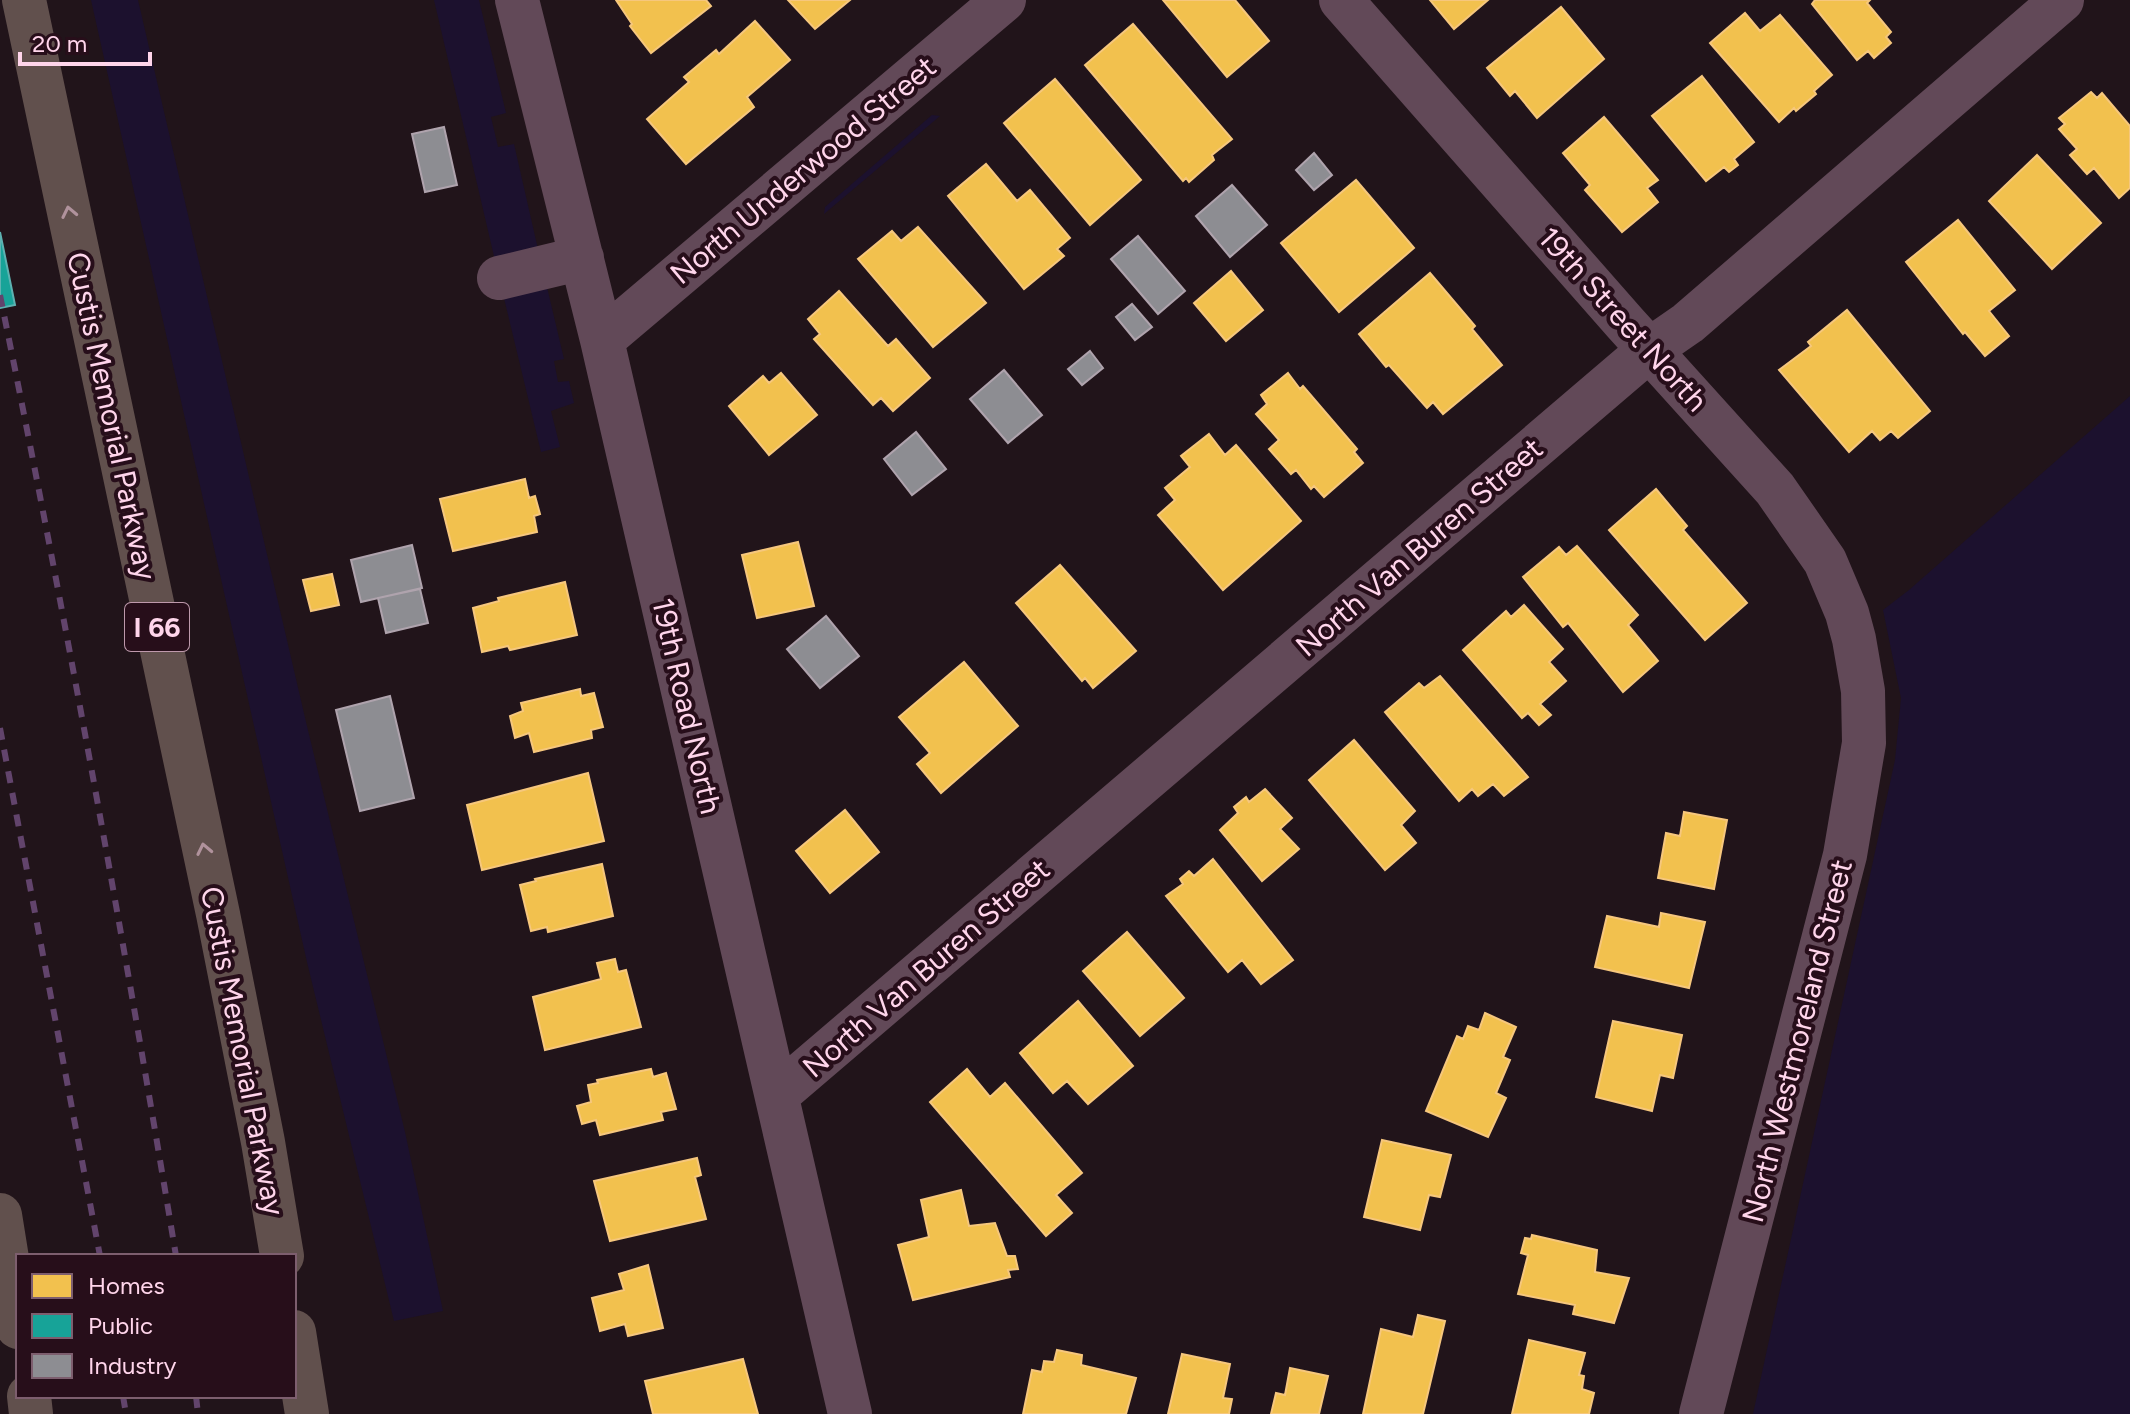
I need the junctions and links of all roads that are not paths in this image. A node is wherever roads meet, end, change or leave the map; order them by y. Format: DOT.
graph roads {
  1 [pos="24,0"];
  2 [pos="517,0"];
  3 [pos="1004,0"];
  4 [pos="1341,0"];
  5 [pos="2062,0"];
  6 [pos="582,258"];
  7 [pos="499,278"];
  8 [pos="602,340"];
  9 [pos="1649,350"];
  10 [pos="1859,665"];
  11 [pos="777,1095"];
  12 [pos="0,1215"];
  13 [pos="282,1254"];
  14 [pos="16,1315"];
  15 [pos="296,1345"];
  16 [pos="307,1414"];
  17 [pos="850,1414"];
  18 [pos="1701,1414"];
  13 -- 1 [label="highway, Custis Memorial Parkway / I 66, one-way"];
  2 -- 6 [label="street, 19th Road North"];
  3 -- 8 [label="street, North Underwood Street"];
  4 -- 9 [label="street, 19th Street North"];
  5 -- 9 [label="street, North Van Buren Street"];
  6 -- 7 [label="street"];
  6 -- 8 [label="street, 19th Road North"];
  8 -- 11 [label="street, 19th Road North"];
  9 -- 10 [label="street, 19th Street North"];
  9 -- 11 [label="street, North Van Buren Street"];
  10 -- 18 [label="street, North Westmoreland Street"];
  11 -- 17 [label="street, 19th Road North"];
  12 -- 14 [label="highway"];
  15 -- 16 [label="highway"];
}
